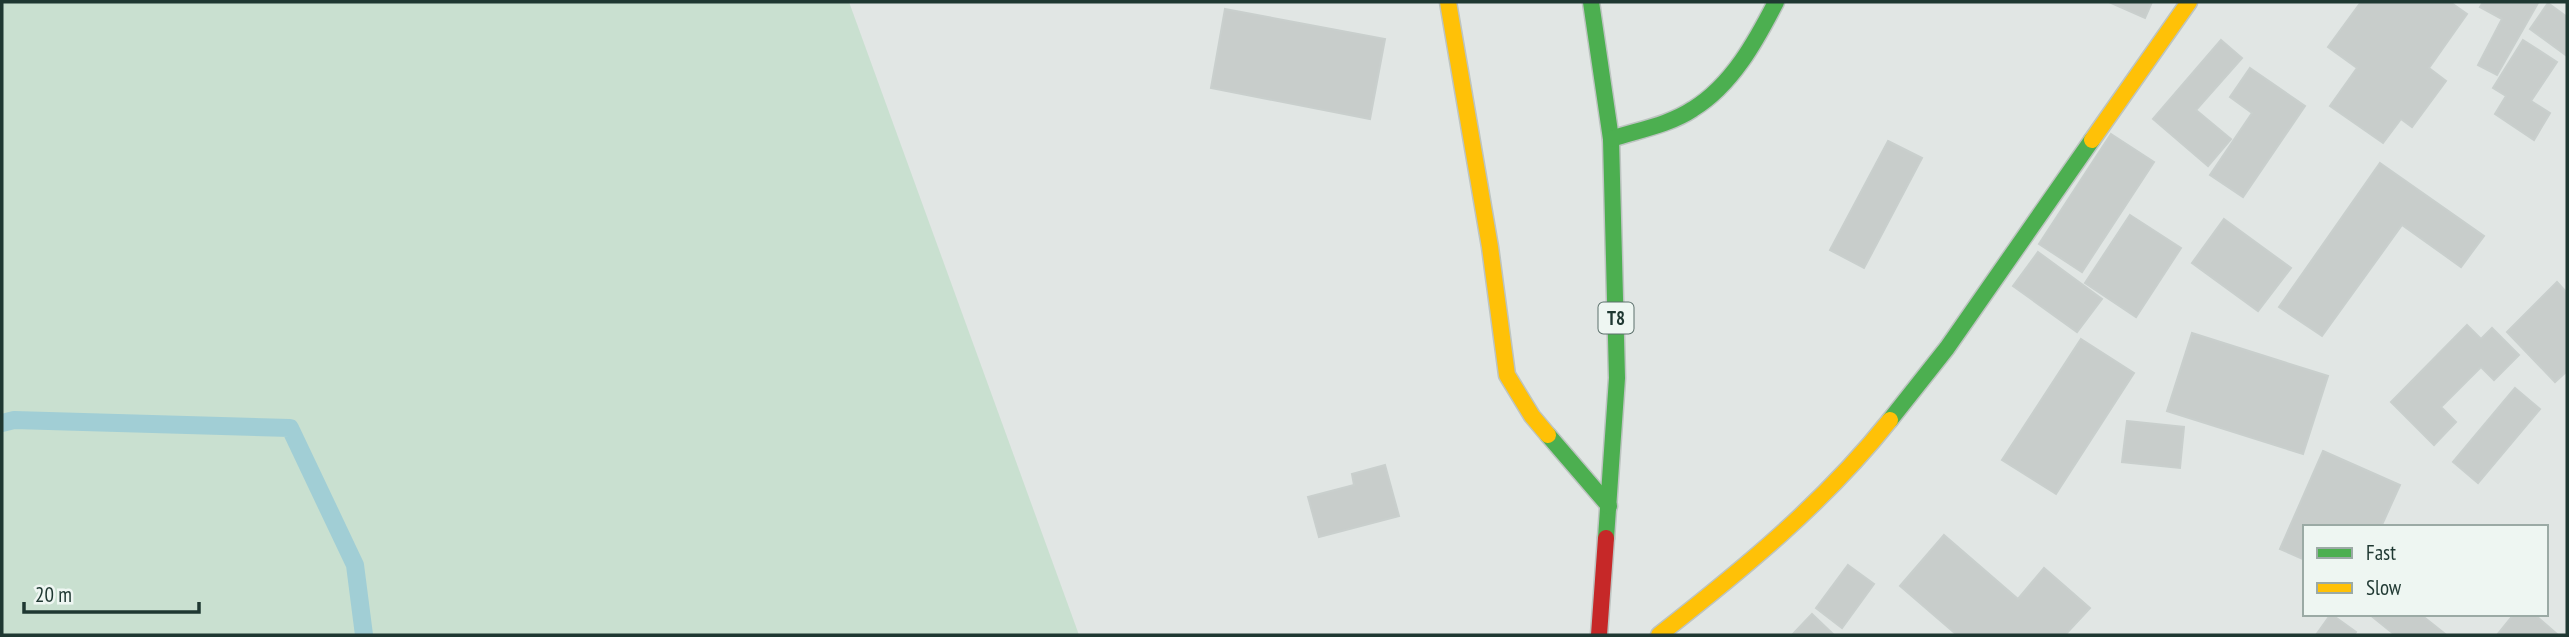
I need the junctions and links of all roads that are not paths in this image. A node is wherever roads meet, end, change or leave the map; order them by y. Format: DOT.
graph roads {
  1 [pos="1448,2"];
  2 [pos="1591,2"];
  3 [pos="1776,2"];
  4 [pos="2189,2"];
  5 [pos="1611,139"];
  6 [pos="1609,506"];
  7 [pos="1598,635"];
  8 [pos="1659,635"];
  1 -- 6 [label="main road"];
  2 -- 5 [label="main road, T8"];
  3 -- 5 [label="main road"];
  4 -- 8 [label="main road"];
  5 -- 6 [label="main road, T8"];
  6 -- 7 [label="main road, T8"];
}
